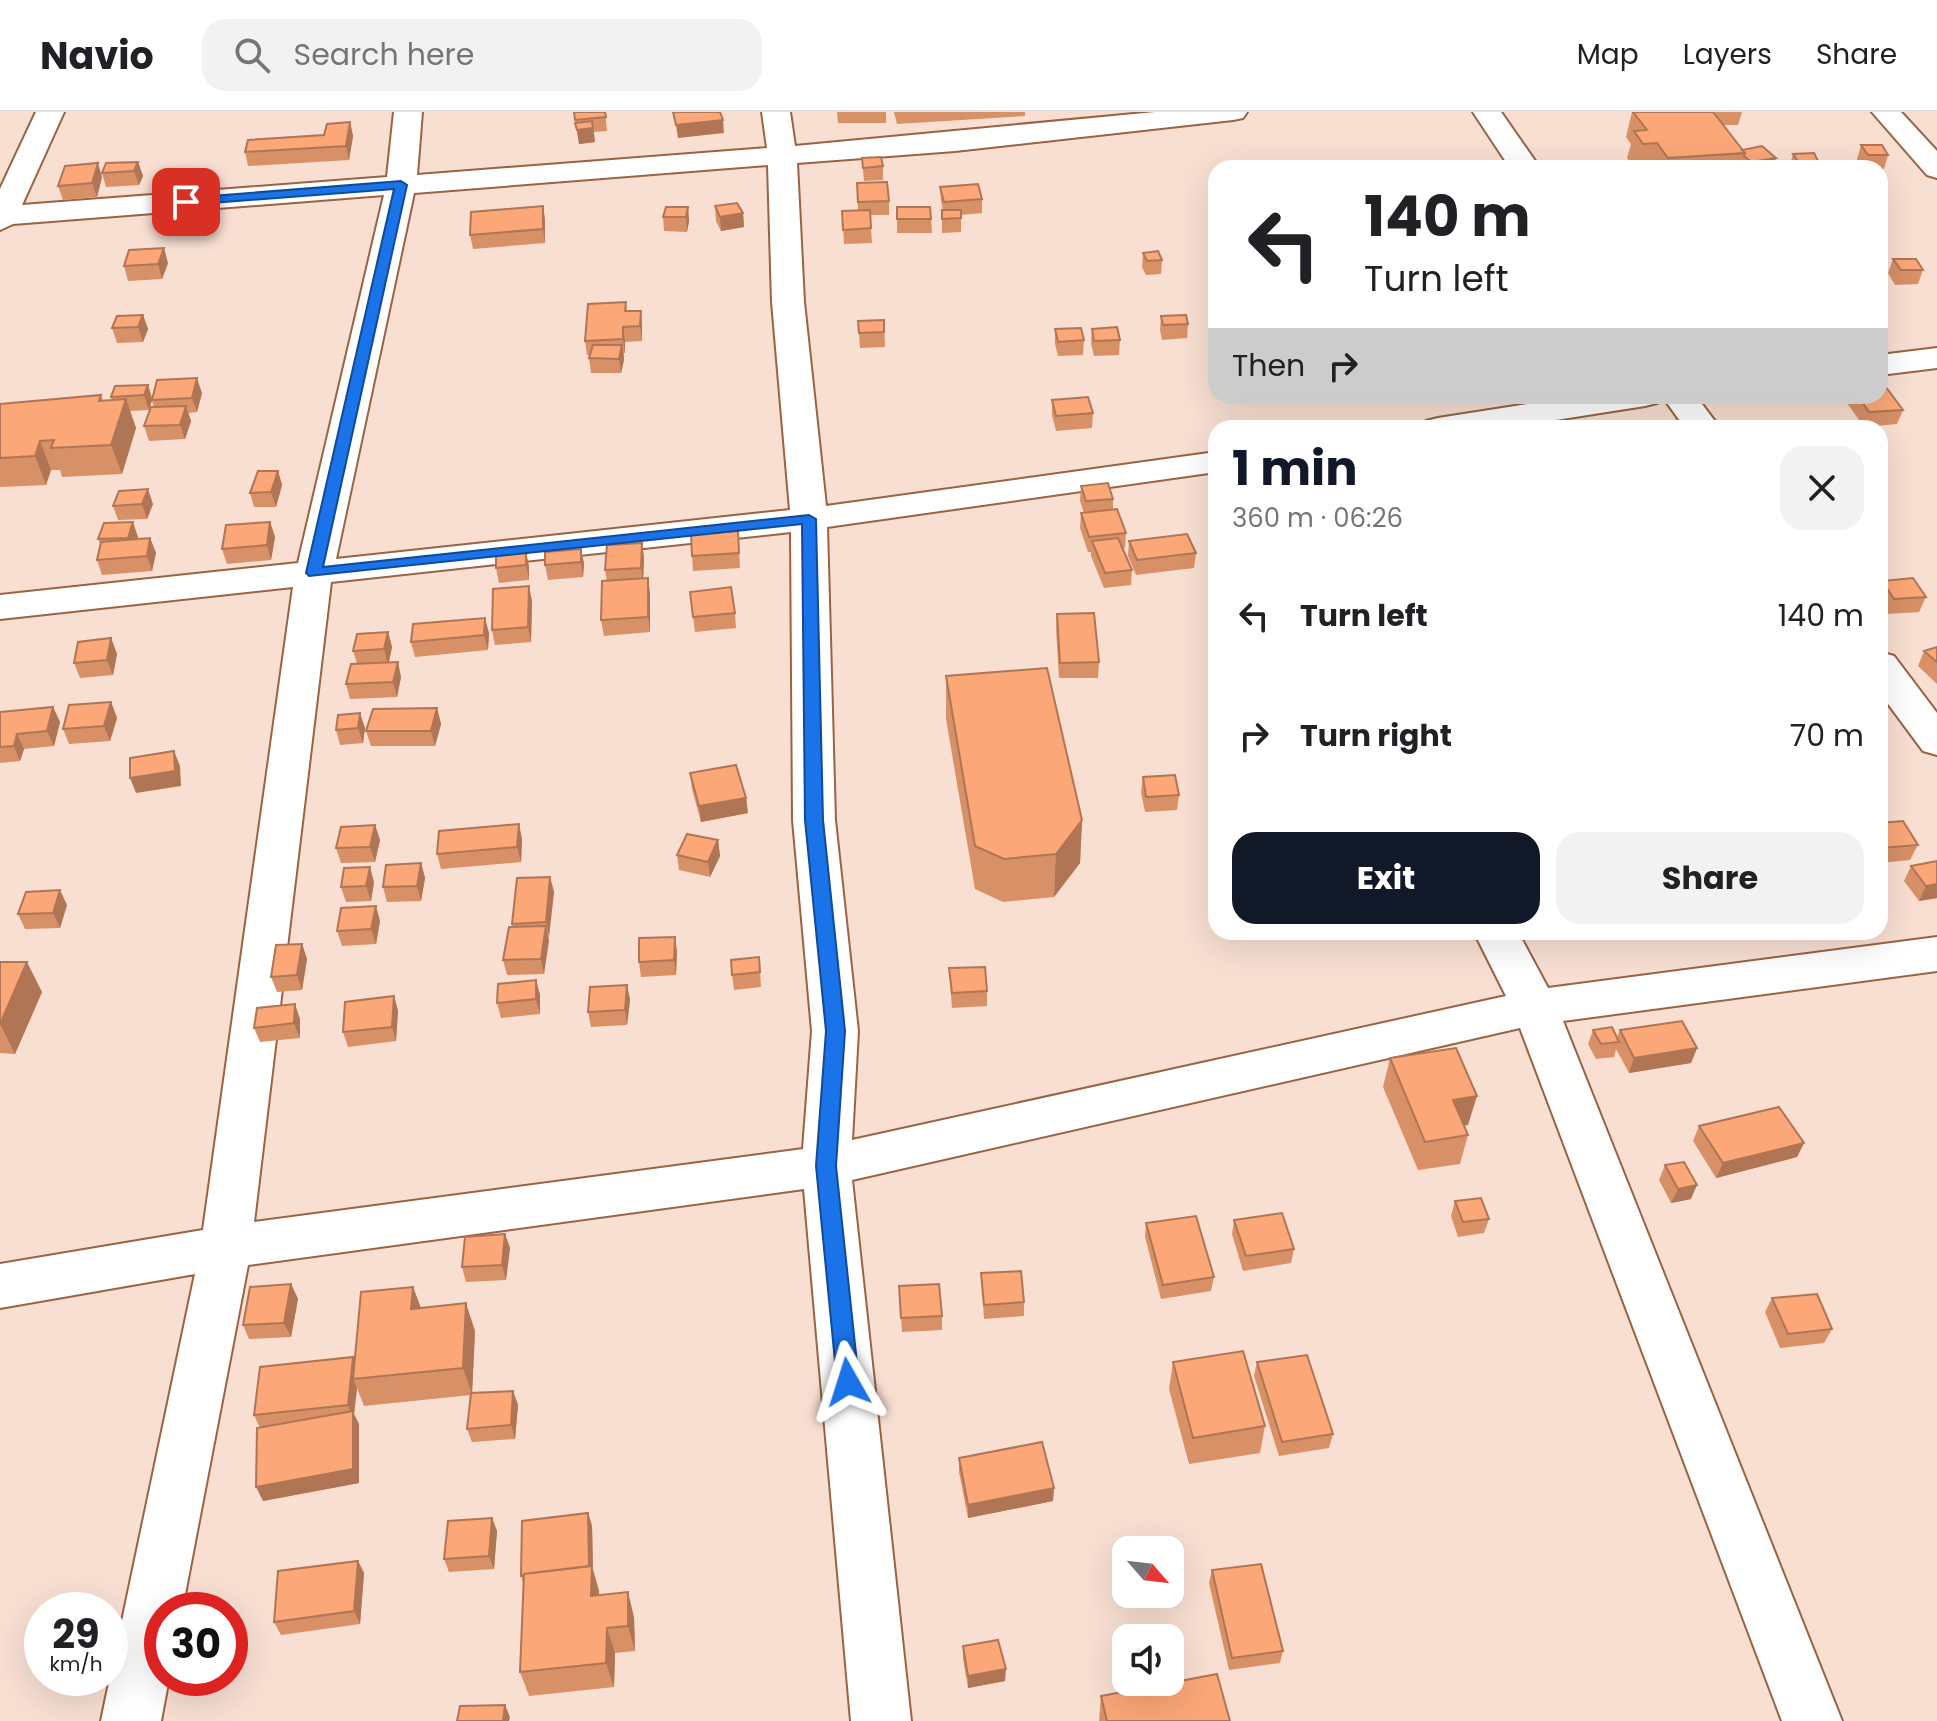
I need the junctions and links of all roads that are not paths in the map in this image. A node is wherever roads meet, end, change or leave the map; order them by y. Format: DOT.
graph roads {
  1 [pos="50,112"];
  2 [pos="408,112"];
  3 [pos="776,112"];
  4 [pos="1233,112"];
  5 [pos="1487,112"];
  6 [pos="1886,112"];
  7 [pos="782,155"];
  8 [pos="1520,160"];
  9 [pos="1937,169"];
  10 [pos="401,185"];
  11 [pos="1,217"];
  12 [pos="1937,358"];
  13 [pos="1888,364"];
  14 [pos="1593,404"];
  15 [pos="1490,420"];
  16 [pos="1208,463"];
  17 [pos="809,519"];
  18 [pos="314,573"];
  19 [pos="0,607"];
  20 [pos="1888,676"];
  21 [pos="1937,741"];
  22 [pos="1500,940"];
  23 [pos="1937,954"];
  24 [pos="1535,1007"];
  25 [pos="826,1166"];
  26 [pos="226,1247"];
  27 [pos="0,1286"];
  28 [pos="131,1721"];
  29 [pos="881,1721"];
  30 [pos="1812,1721"];
  1 -- 11 [label="street"];
  2 -- 10 [label="street"];
  3 -- 7 [label="street"];
  4 -- 7 [label="street"];
  5 -- 8 [label="street"];
  6 -- 9 [label="street"];
  7 -- 10 [label="street"];
  7 -- 17 [label="street"];
  10 -- 11 [label="street"];
  10 -- 18 [label="street"];
  12 -- 13 [label="street"];
  14 -- 15 [label="street"];
  16 -- 17 [label="street"];
  17 -- 18 [label="street"];
  17 -- 25 [label="street"];
  18 -- 19 [label="street"];
  18 -- 26 [label="street"];
  20 -- 21 [label="street"];
  22 -- 24 [label="street"];
  23 -- 24 [label="street"];
  24 -- 25 [label="street"];
  24 -- 30 [label="street"];
  25 -- 26 [label="street"];
  25 -- 29 [label="street"];
  26 -- 27 [label="street"];
  26 -- 28 [label="street"];
}
